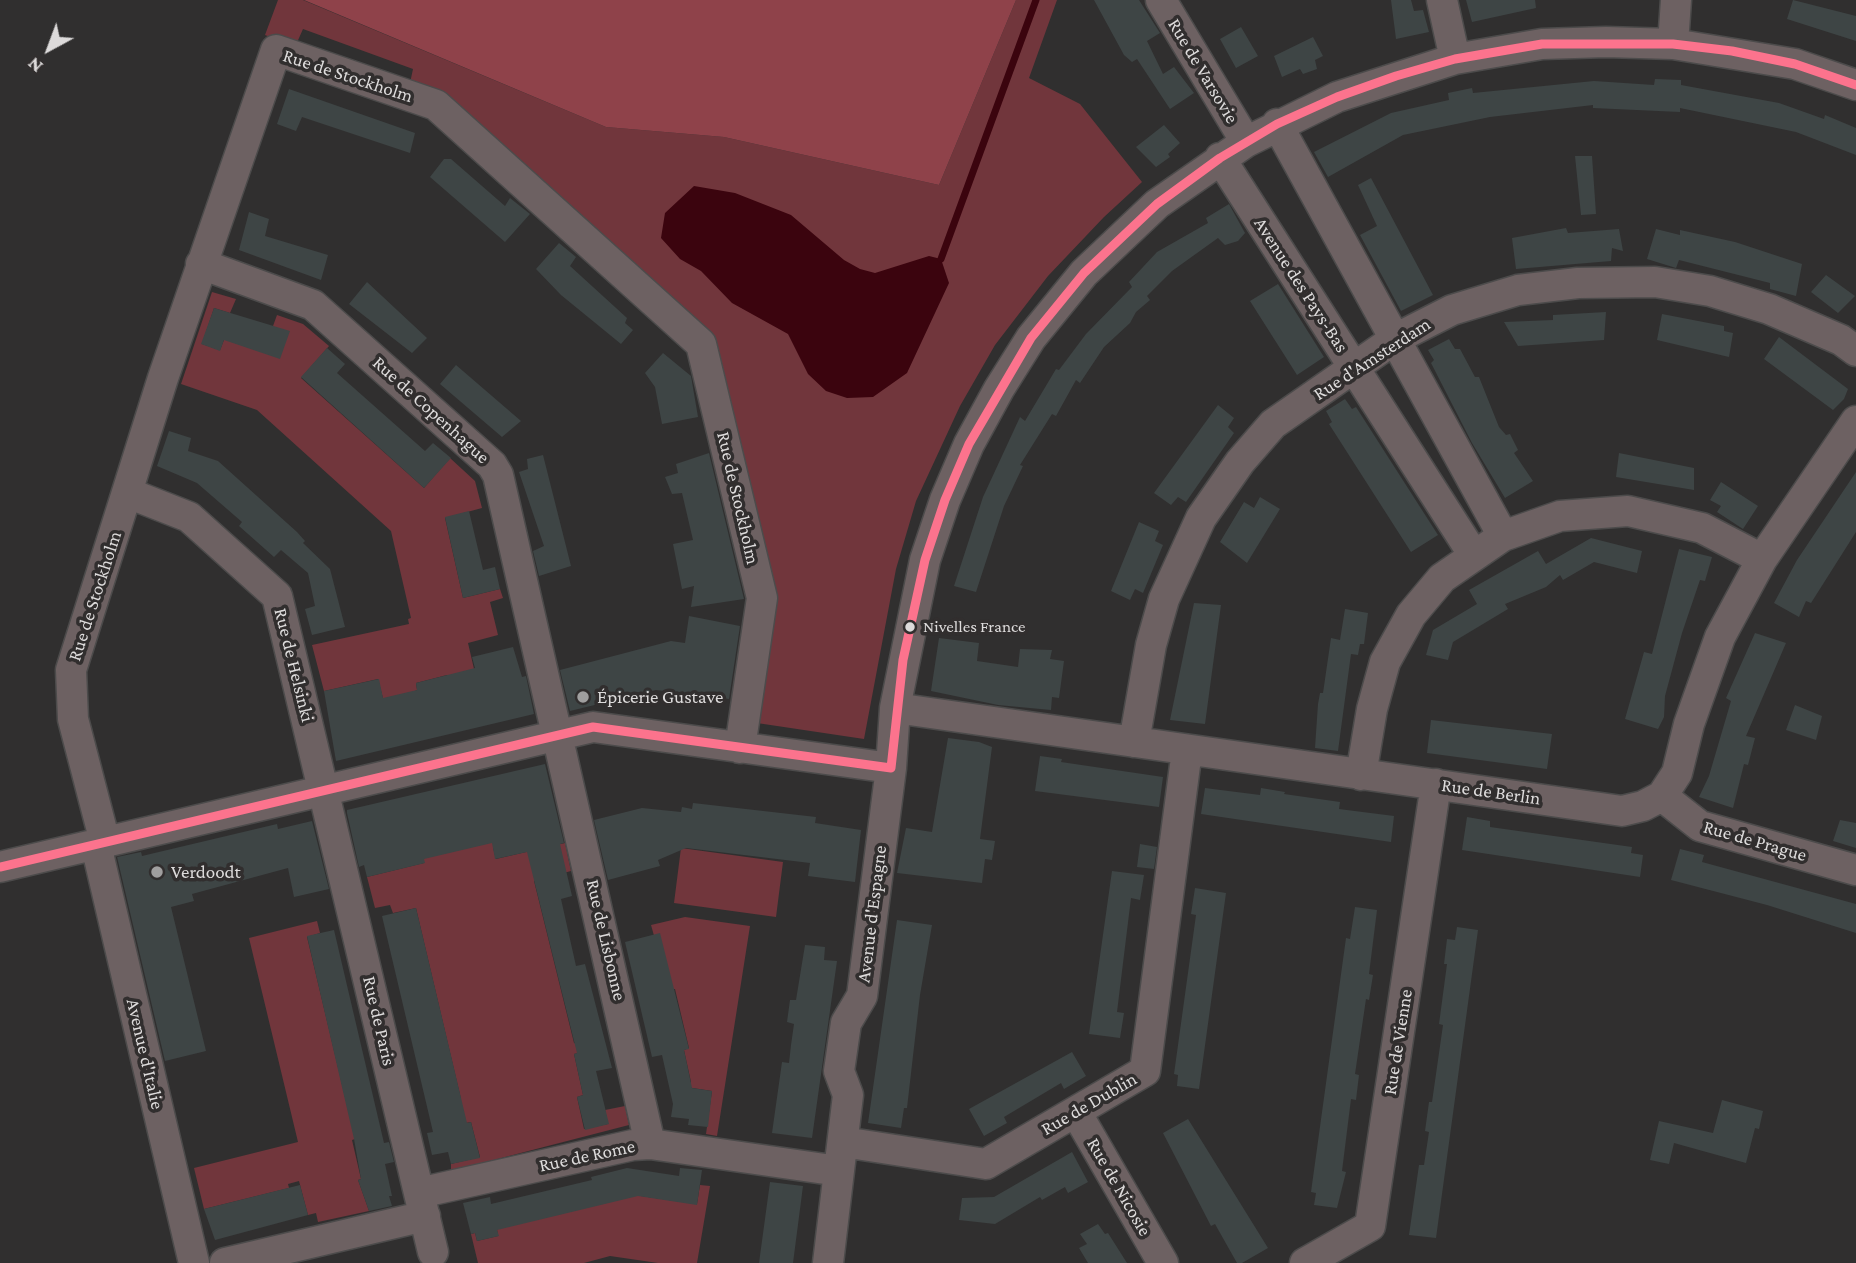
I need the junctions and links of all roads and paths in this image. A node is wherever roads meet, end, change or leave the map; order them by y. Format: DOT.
graph roads {
  1 [pos="1161,0"];
  2 [pos="1442,0"];
  3 [pos="1676,0"];
  4 [pos="1673,44"];
  5 [pos="1455,59"];
  6 [pos="1856,85"];
  7 [pos="1277,124"];
  8 [pos="1246,142"];
  9 [pos="1220,158"];
  10 [pos="201,264"];
  11 [pos="1395,339"];
  12 [pos="1856,351"];
  13 [pos="1354,368"];
  14 [pos="1856,421"];
  15 [pos="128,493"];
  16 [pos="1503,536"];
  17 [pos="1473,554"];
  18 [pos="1762,559"];
  19 [pos="895,708"];
  20 [pos="559,735"];
  21 [pos="1134,742"];
  22 [pos="740,748"];
  23 [pos="1187,750"];
  24 [pos="891,768"];
  25 [pos="1361,775"];
  26 [pos="1436,784"];
  27 [pos="324,791"];
  28 [pos="1662,796"];
  29 [pos="100,844"];
  30 [pos="0,867"];
  31 [pos="1856,870"];
  32 [pos="1076,1112"];
  33 [pos="650,1144"];
  34 [pos="841,1156"];
  35 [pos="422,1205"];
  36 [pos="433,1252"];
  37 [pos="194,1263"];
  38 [pos="225,1263"];
  39 [pos="828,1263"];
  40 [pos="1163,1263"];
  41 [pos="1306,1263"];
  1 -- 8 [label="street, Rue de Varsovie"];
  2 -- 5 [label="street"];
  3 -- 4 [label="street"];
  4 -- 5 [label="street, Avenue d'Espagne"];
  4 -- 6 [label="street, Avenue d'Espagne"];
  5 -- 7 [label="street, Avenue d'Espagne"];
  7 -- 8 [label="street, Avenue d'Espagne"];
  7 -- 11 [label="street"];
  8 -- 9 [label="street, Avenue d'Espagne"];
  9 -- 13 [label="street, Avenue des Pays-Bas"];
  9 -- 19 [label="street, Avenue d'Espagne"];
  10 -- 15 [label="street, Rue de Stockholm"];
  10 -- 20 [label="street, Rue de Copenhague"];
  10 -- 22 [label="street, Rue de Stockholm"];
  11 -- 12 [label="street, Rue d'Amsterdam"];
  11 -- 13 [label="street, Rue d'Amsterdam"];
  11 -- 16 [label="street"];
  13 -- 17 [label="street, Avenue des Pays-Bas"];
  13 -- 21 [label="street, Rue d'Amsterdam"];
  14 -- 18 [label="street"];
  15 -- 27 [label="street, Rue de Helsinki"];
  15 -- 29 [label="street, Rue de Stockholm"];
  16 -- 17 [label="street"];
  16 -- 18 [label="street"];
  17 -- 25 [label="street"];
  18 -- 28 [label="street"];
  19 -- 21 [label="street, Rue de Berlin"];
  19 -- 24 [label="street, Avenue d'Espagne"];
  20 -- 22 [label="street"];
  20 -- 27 [label="street"];
  20 -- 33 [label="street, Rue de Lisbonne"];
  21 -- 23 [label="street, Rue de Berlin"];
  22 -- 24 [label="street"];
  23 -- 25 [label="street, Rue de Berlin"];
  23 -- 32 [label="street, Rue de Dublin"];
  24 -- 34 [label="street, Avenue d'Espagne"];
  25 -- 26 [label="street, Rue de Berlin"];
  26 -- 28 [label="street, Rue de Berlin"];
  26 -- 41 [label="street, Rue de Vienne"];
  27 -- 29 [label="street"];
  27 -- 35 [label="street, Rue de Paris"];
  28 -- 31 [label="street, Rue de Prague"];
  29 -- 30 [label="street"];
  29 -- 37 [label="street, Avenue d'Italie"];
  32 -- 34 [label="street, Rue de Dublin"];
  32 -- 40 [label="street, Rue de Nicosie"];
  33 -- 34 [label="street, Rue de Rome"];
  33 -- 35 [label="street, Rue de Rome"];
  34 -- 39 [label="street, Avenue d'Espagne"];
  35 -- 36 [label="street, Rue de Paris"];
  35 -- 38 [label="street, Rue de Rome"];
}
